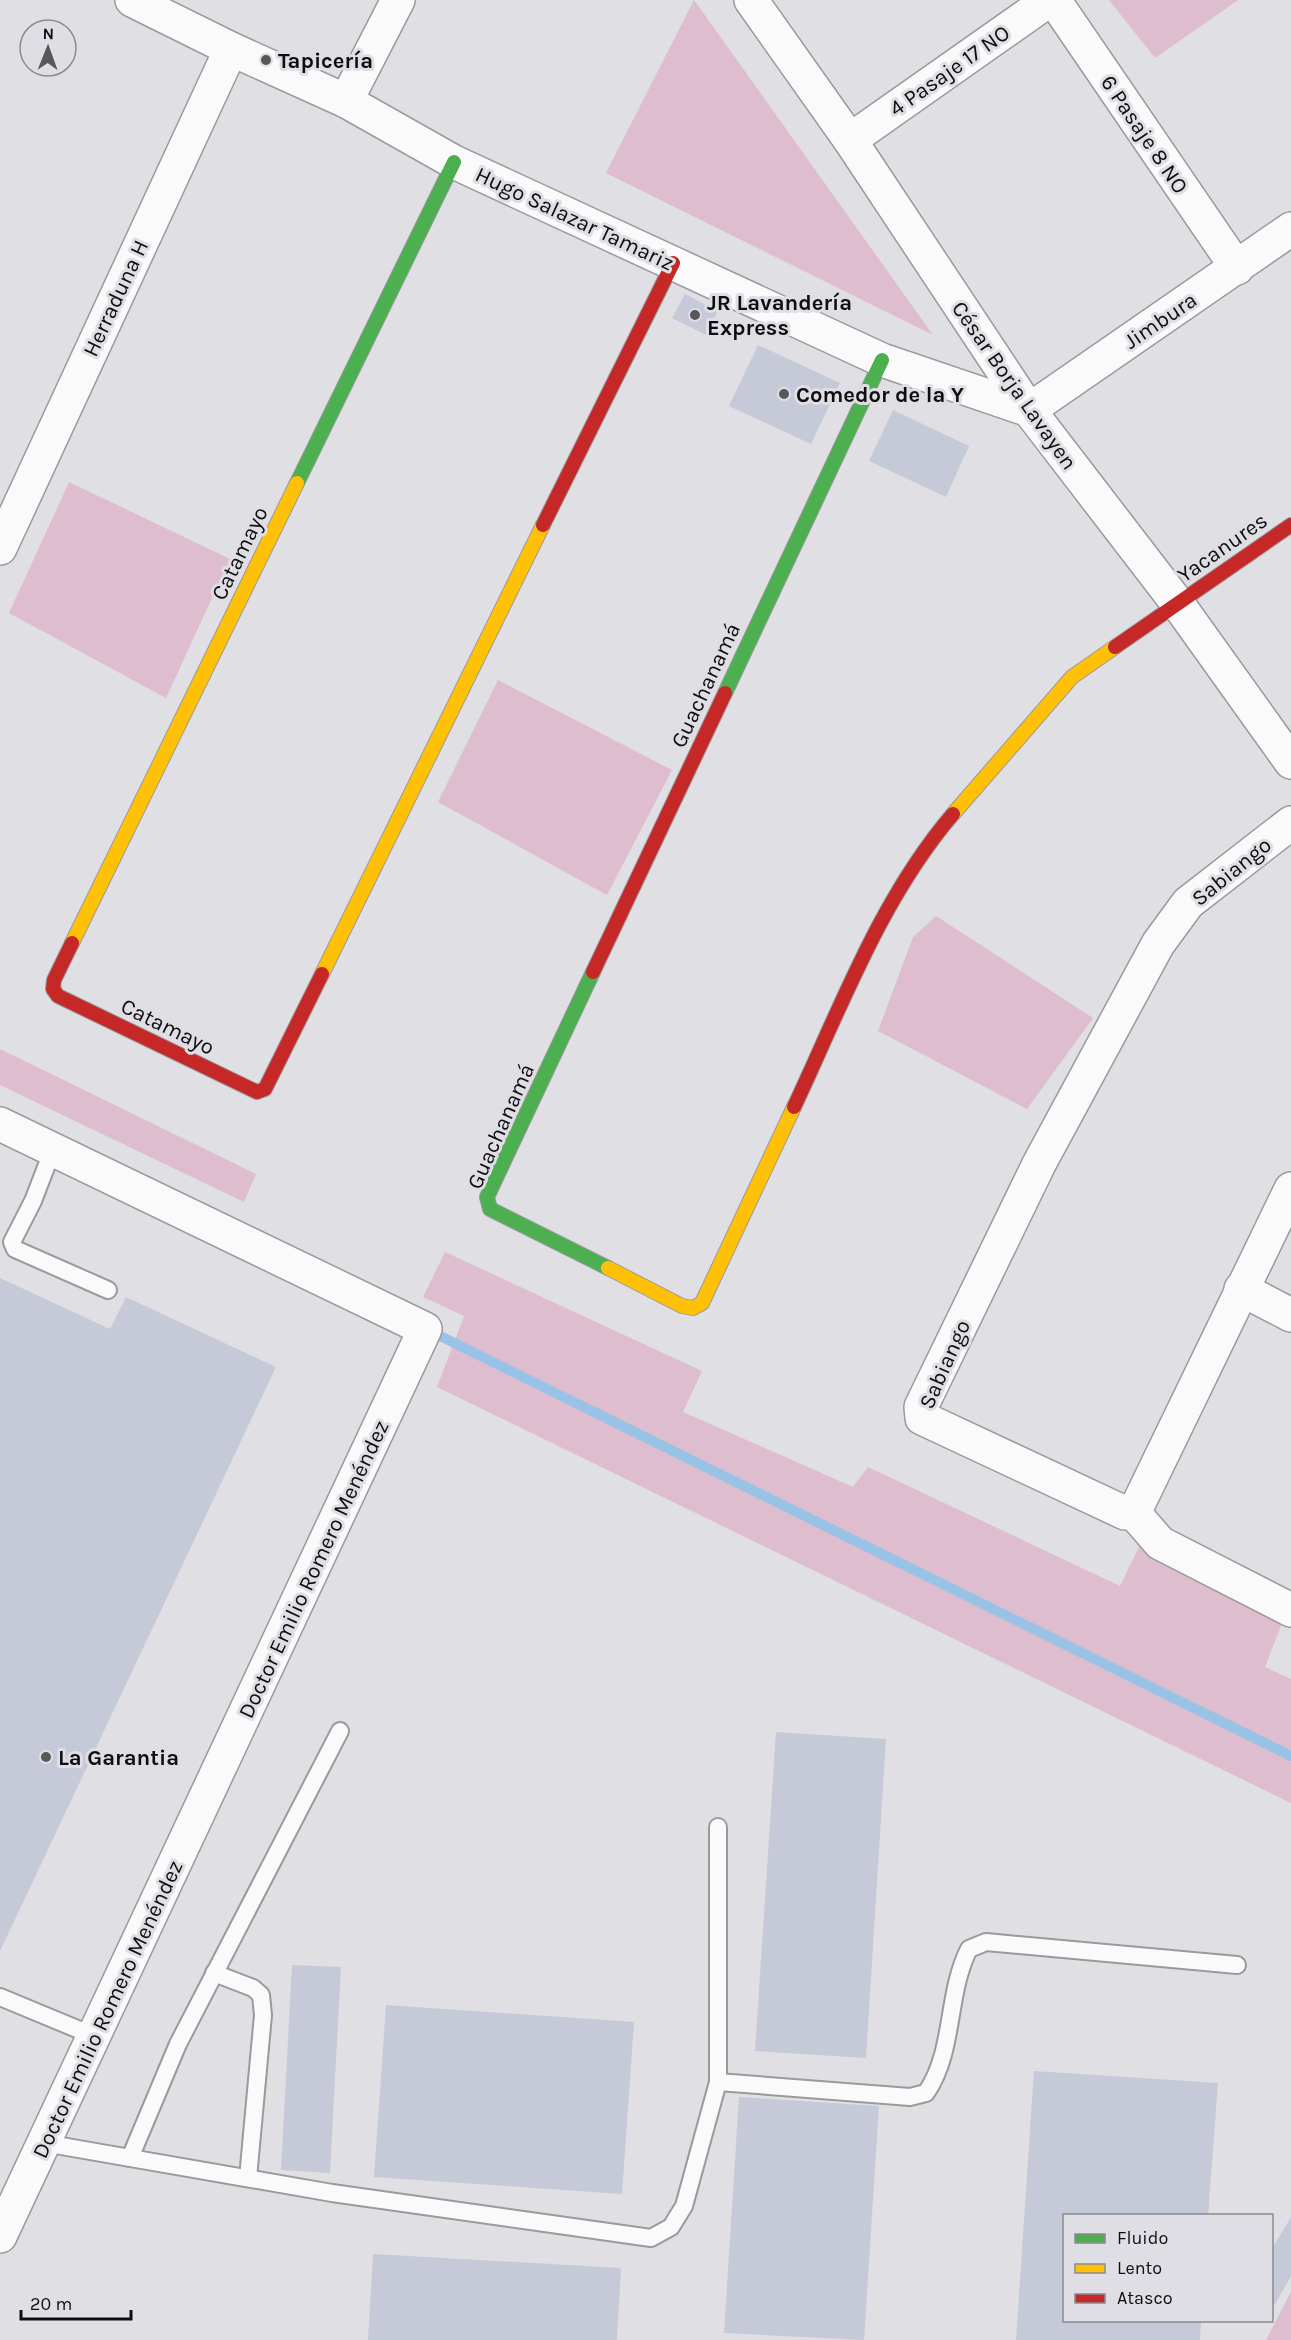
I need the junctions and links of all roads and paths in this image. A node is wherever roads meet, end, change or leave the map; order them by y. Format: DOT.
graph roads {
  1 [pos="132,0"];
  2 [pos="398,0"];
  3 [pos="751,0"];
  4 [pos="1049,0"];
  5 [pos="1054,0"];
  6 [pos="231,49"];
  7 [pos="346,101"];
  8 [pos="850,140"];
  9 [pos="454,162"];
  10 [pos="1291,229"];
  11 [pos="673,263"];
  12 [pos="1237,268"];
  13 [pos="882,360"];
  14 [pos="1029,410"];
  15 [pos="1291,525"];
  16 [pos="0,548"];
  17 [pos="1178,604"];
  18 [pos="1291,762"];
  19 [pos="1291,823"];
  20 [pos="0,1124"];
  21 [pos="52,1149"];
  22 [pos="1291,1189"];
  23 [pos="1241,1289"];
  24 [pos="108,1290"];
  25 [pos="1291,1315"];
  26 [pos="1134,1512"];
  27 [pos="1291,1610"];
  28 [pos="340,1731"];
  29 [pos="718,1827"];
  30 [pos="1237,1965"];
  31 [pos="214,1973"];
  32 [pos="0,1997"];
  33 [pos="94,2036"];
  34 [pos="717,2082"];
  35 [pos="44,2143"];
  36 [pos="130,2158"];
  37 [pos="248,2178"];
  38 [pos="0,2236"];
  1 -- 6 [label="street, Hugo Salazar Tamariz"];
  2 -- 7 [label="street"];
  3 -- 8 [label="street, César Borja Lavayen"];
  4 -- 8 [label="street, 4 Pasaje 17 NO"];
  5 -- 12 [label="street, 6 Pasaje 8 NO"];
  6 -- 7 [label="street, Hugo Salazar Tamariz"];
  6 -- 16 [label="street, Herraduna H"];
  7 -- 9 [label="street, Hugo Salazar Tamariz"];
  8 -- 14 [label="street, César Borja Lavayen"];
  9 -- 11 [label="street, Hugo Salazar Tamariz"];
  9 -- 11 [label="street, Catamayo"];
  10 -- 12 [label="street, Jimbura"];
  11 -- 13 [label="street, Hugo Salazar Tamariz"];
  12 -- 14 [label="street, Jimbura"];
  13 -- 14 [label="street, Hugo Salazar Tamariz"];
  13 -- 17 [label="street, Guachanamá"];
  14 -- 17 [label="street, César Borja Lavayen"];
  15 -- 17 [label="street, Yacanures"];
  17 -- 18 [label="street, César Borja Lavayen"];
  19 -- 26 [label="street, Sabiango"];
  20 -- 21 [label="street, Doctor Emilio Romero Menéndez"];
  21 -- 24 [label="lane"];
  21 -- 33 [label="street, Doctor Emilio Romero Menéndez"];
  22 -- 23 [label="street"];
  23 -- 25 [label="street"];
  23 -- 26 [label="street"];
  26 -- 27 [label="street"];
  28 -- 31 [label="lane"];
  29 -- 34 [label="lane"];
  30 -- 34 [label="lane"];
  31 -- 36 [label="lane"];
  31 -- 37 [label="lane"];
  32 -- 33 [label="lane"];
  33 -- 35 [label="street, Doctor Emilio Romero Menéndez"];
  34 -- 37 [label="lane"];
  35 -- 36 [label="lane"];
  35 -- 38 [label="street, Doctor Emilio Romero Menéndez"];
  36 -- 37 [label="lane"];
}
